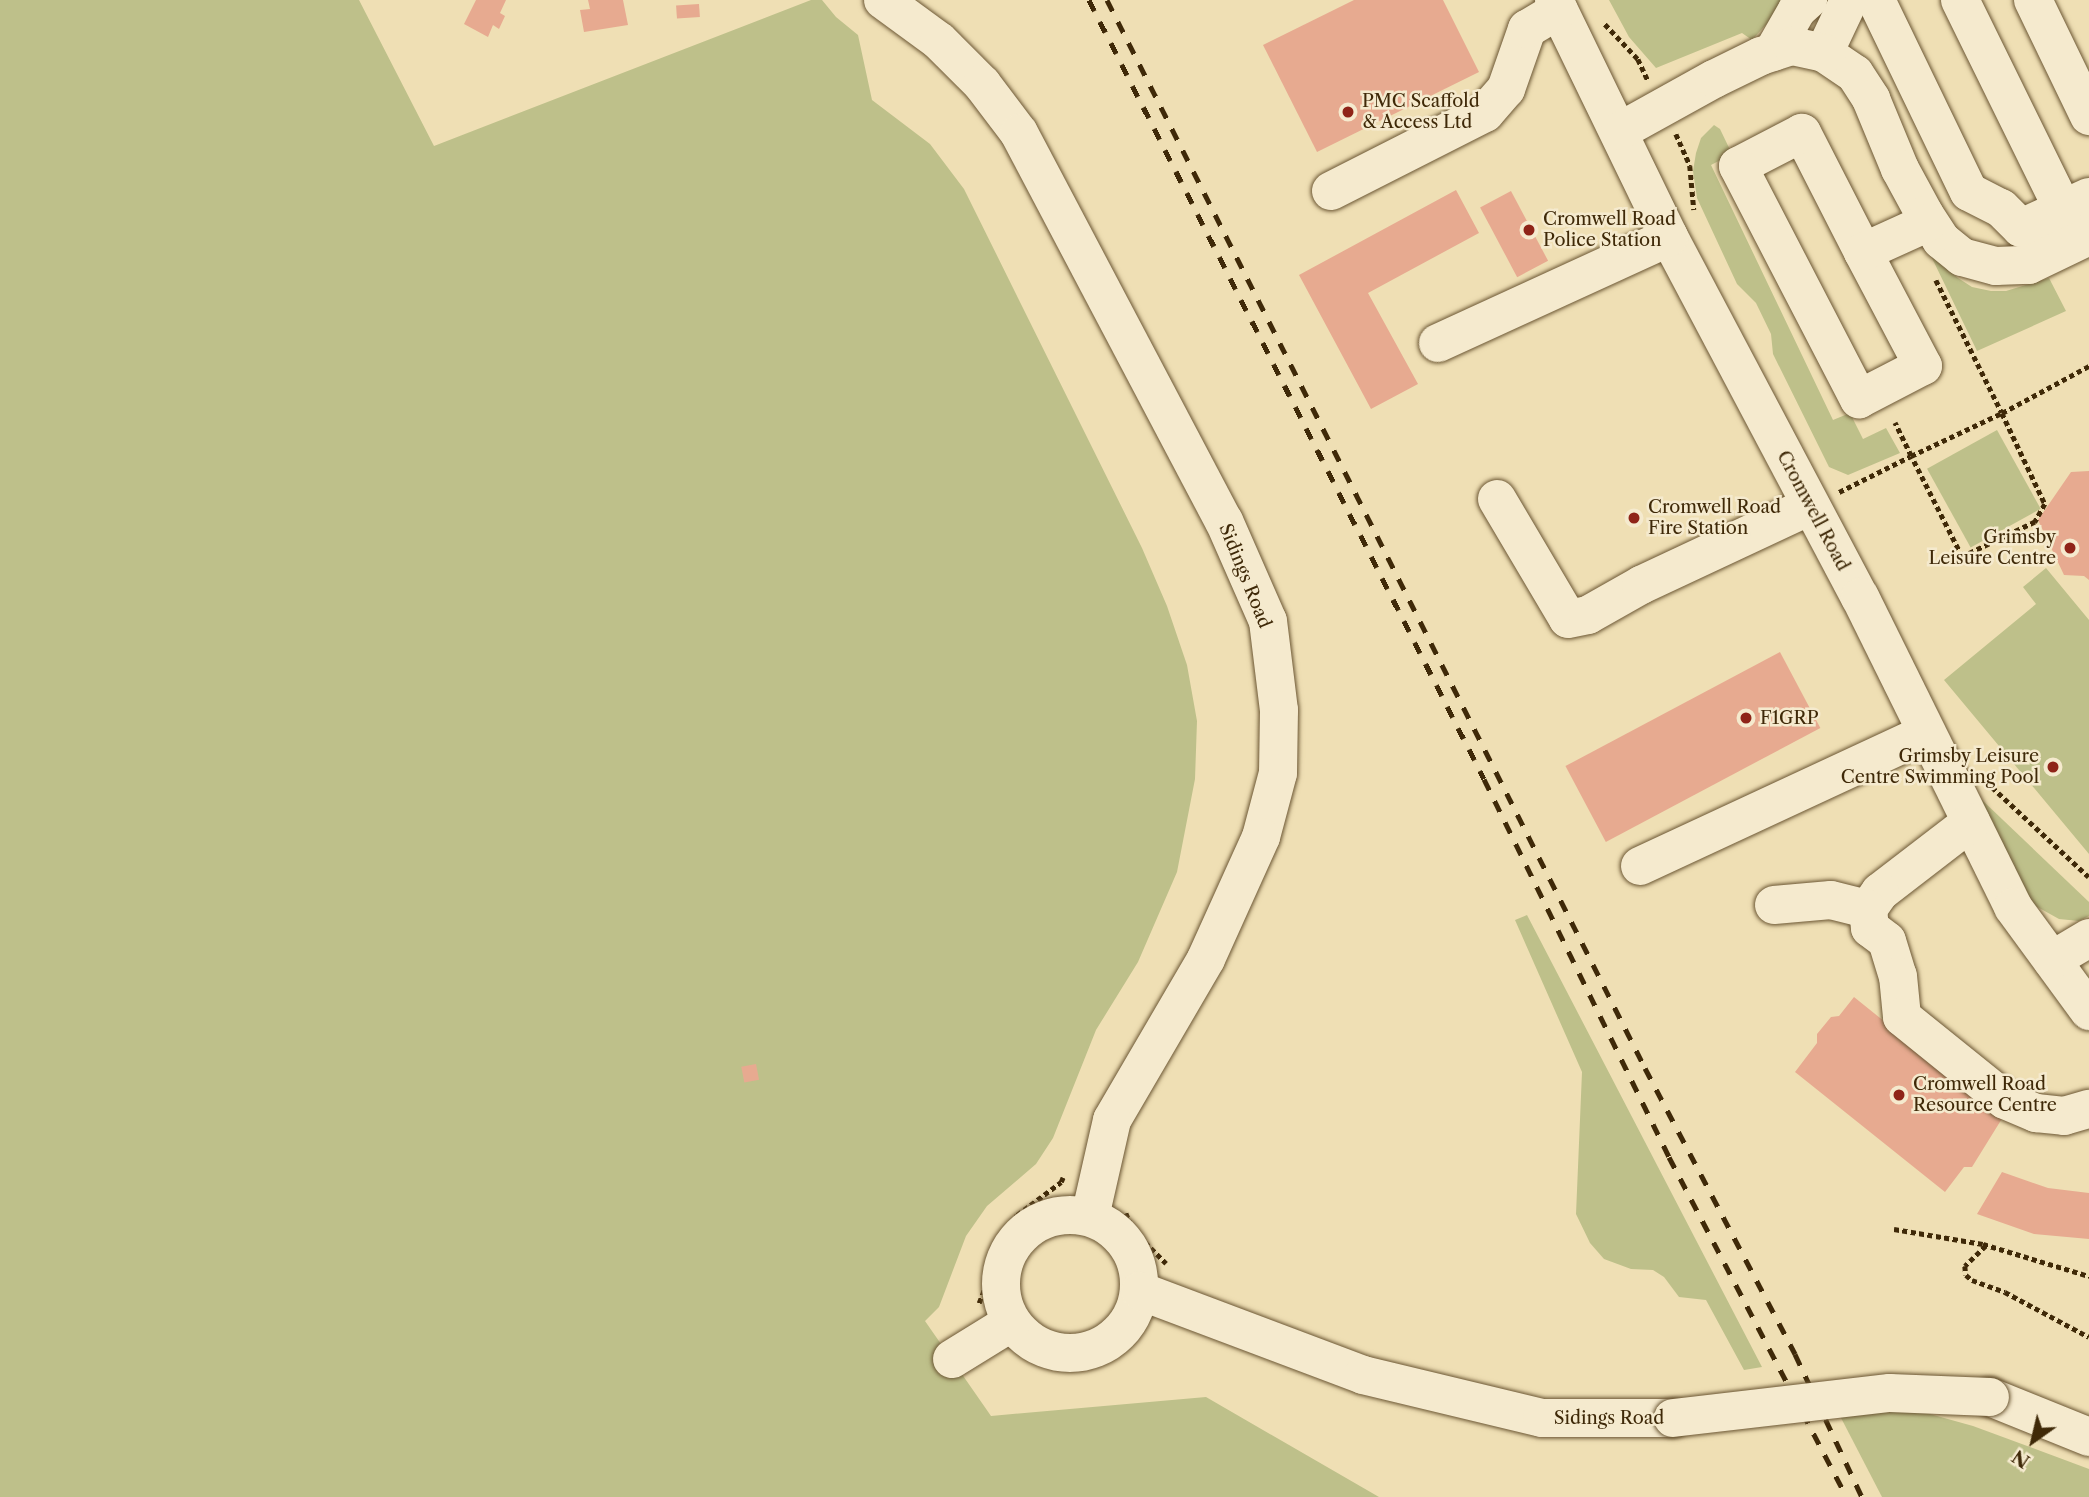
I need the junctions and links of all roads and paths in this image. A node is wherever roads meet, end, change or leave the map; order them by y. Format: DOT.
graph roads {
  1 [pos="883,0"];
  2 [pos="1808,0"];
  3 [pos="1849,0"];
  4 [pos="1876,0"];
  5 [pos="1960,0"];
  6 [pos="2033,0"];
  7 [pos="1556,5"];
  8 [pos="1773,52"];
  9 [pos="1824,53"];
  10 [pos="2089,116"];
  11 [pos="1620,131"];
  12 [pos="1331,191"];
  13 [pos="2080,214"];
  14 [pos="1929,222"];
  15 [pos="1669,237"];
  16 [pos="1863,252"];
  17 [pos="1438,344"];
  18 [pos="1895,424"];
  19 [pos="1911,456"];
  20 [pos="1497,499"];
  21 [pos="1810,506"];
  22 [pos="1925,734"];
  23 [pos="1989,785"];
  24 [pos="1971,822"];
  25 [pos="1640,866"];
  26 [pos="2089,877"];
  27 [pos="1774,905"];
  28 [pos="1868,909"];
  29 [pos="2089,938"];
  30 [pos="2052,960"];
  31 [pos="2089,1011"];
  32 [pos="2089,1110"];
  33 [pos="1065,1172"];
  34 [pos="1106,1211"];
  35 [pos="1894,1229"];
  36 [pos="1987,1245"];
  37 [pos="1173,1267"];
  38 [pos="2089,1276"];
  39 [pos="1140,1290"];
  40 [pos="974,1315"];
  41 [pos="1012,1322"];
  42 [pos="2089,1337"];
  43 [pos="952,1359"];
  44 [pos="2089,1437"];
  1 -- 34 [label="street, Sidings Road"];
  2 -- 8 [label="street"];
  3 -- 9 [label="street"];
  4 -- 13 [label="street"];
  5 -- 13 [label="street"];
  6 -- 10 [label="street"];
  7 -- 11 [label="street, Cromwell Road"];
  7 -- 12 [label="street"];
  8 -- 9 [label="street"];
  8 -- 11 [label="street"];
  9 -- 14 [label="street"];
  11 -- 15 [label="street, Cromwell Road"];
  13 -- 14 [label="street"];
  14 -- 16 [label="street"];
  15 -- 17 [label="street"];
  15 -- 21 [label="street, Cromwell Road"];
  16 -- 16 [label="street"];
  18 -- 19 [label="path"];
  19 -- 19 [label="path"];
  19 -- 21 [label="path"];
  20 -- 21 [label="street"];
  21 -- 22 [label="street, Cromwell Road"];
  22 -- 24 [label="street, Cromwell Road"];
  22 -- 25 [label="street"];
  23 -- 26 [label="path"];
  24 -- 28 [label="street"];
  24 -- 30 [label="street, Cromwell Road"];
  27 -- 28 [label="street"];
  28 -- 32 [label="street"];
  29 -- 30 [label="street"];
  30 -- 31 [label="street, Cromwell Road"];
  33 -- 40 [label="path"];
  34 -- 37 [label="path"];
  34 -- 39 [label="street"];
  34 -- 41 [label="street"];
  35 -- 36 [label="path"];
  36 -- 38 [label="path"];
  36 -- 42 [label="path"];
  39 -- 41 [label="street"];
  39 -- 44 [label="street, Sidings Road, bridge"];
  41 -- 43 [label="street"];
}
